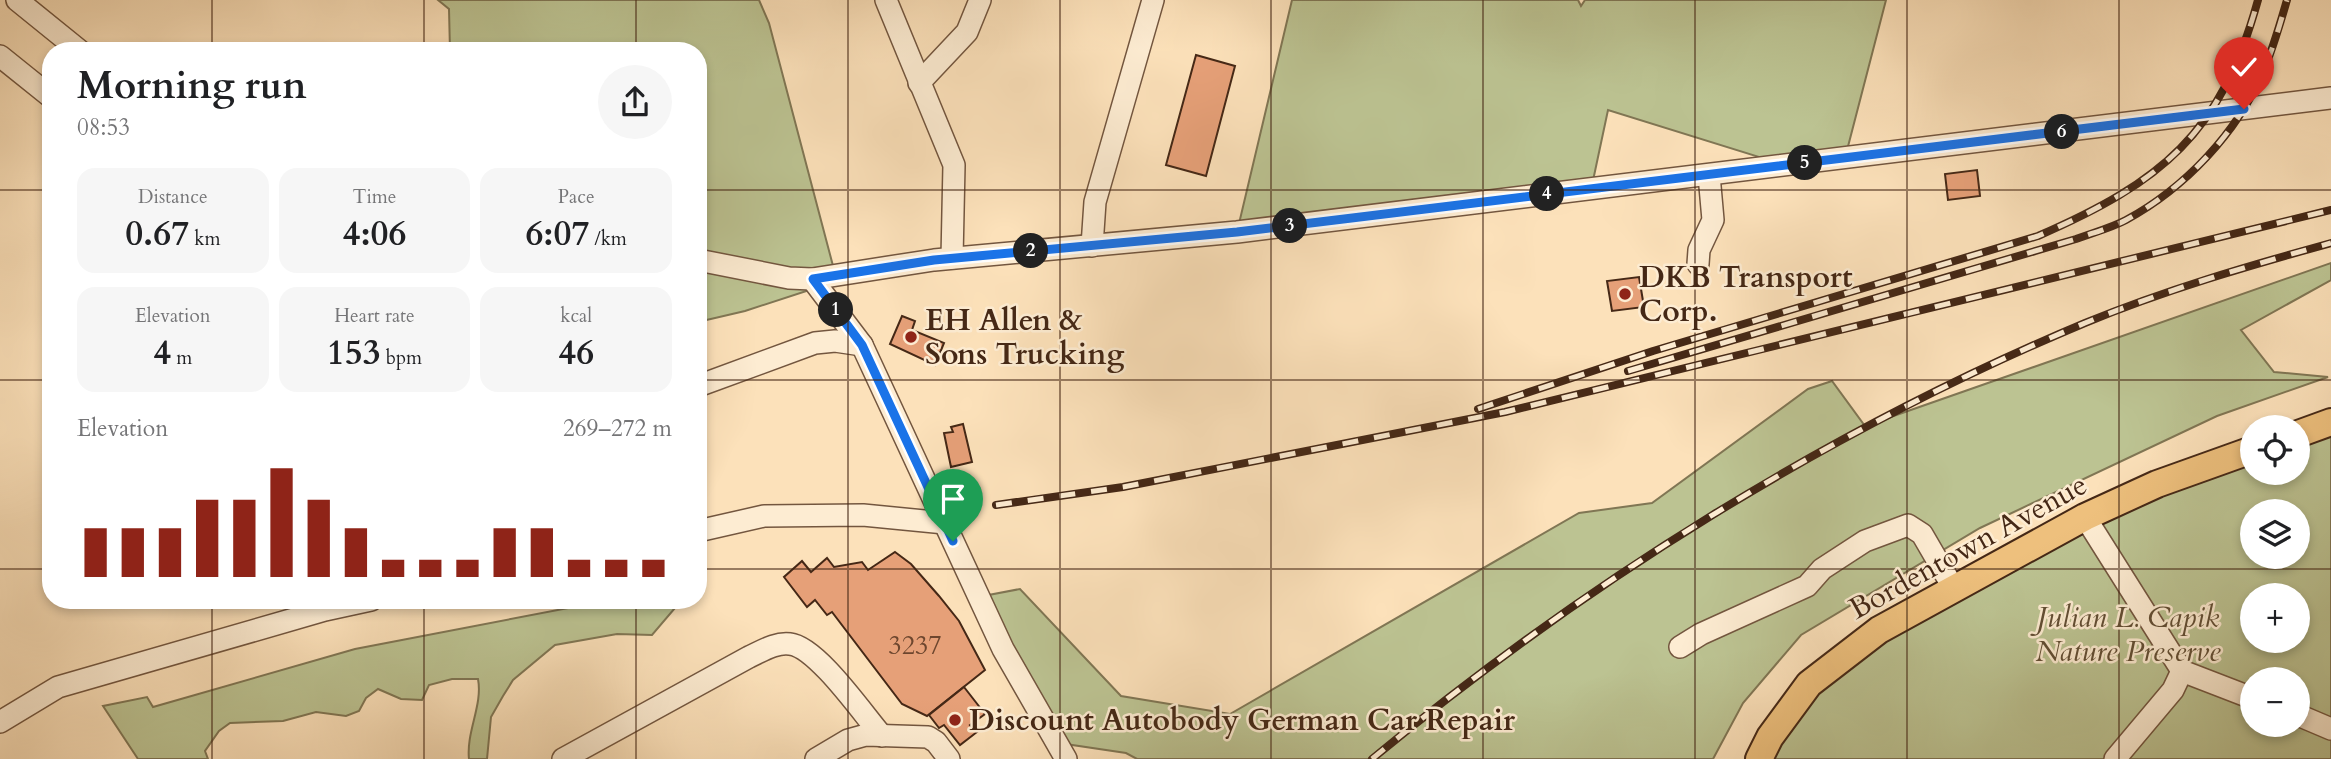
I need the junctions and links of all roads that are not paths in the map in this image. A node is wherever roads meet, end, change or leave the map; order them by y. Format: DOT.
graph roads {
  1 [pos="17,0"];
  2 [pos="886,0"];
  3 [pos="980,0"];
  4 [pos="1153,0"];
  5 [pos="69,42"];
  6 [pos="0,56"];
  7 [pos="919,83"];
  8 [pos="42,90"];
  9 [pos="2331,98"];
  10 [pos="1709,175"];
  11 [pos="1092,246"];
  12 [pos="952,258"];
  13 [pos="707,262"];
  14 [pos="1698,264"];
  15 [pos="813,279"];
  16 [pos="862,345"];
  17 [pos="707,383"];
  18 [pos="2331,422"];
  19 [pos="2310,430"];
  20 [pos="2240,454"];
  21 [pos="2085,517"];
  22 [pos="945,523"];
  23 [pos="707,529"];
  24 [pos="1954,589"];
  25 [pos="330,609"];
  26 [pos="1680,647"];
  27 [pos="2182,671"];
  28 [pos="2240,693"];
  29 [pos="2310,720"];
  30 [pos="0,722"];
  31 [pos="2331,729"];
  32 [pos="882,736"];
  33 [pos="563,759"];
  34 [pos="816,759"];
  35 [pos="949,759"];
  36 [pos="1066,759"];
  37 [pos="1759,759"];
  38 [pos="2115,759"];
  1 -- 5 [label="street"];
  2 -- 7 [label="street"];
  3 -- 7 [label="street"];
  4 -- 11 [label="street"];
  6 -- 8 [label="street"];
  7 -- 12 [label="street"];
  9 -- 10 [label="street"];
  10 -- 11 [label="street"];
  10 -- 14 [label="street"];
  11 -- 12 [label="street"];
  12 -- 15 [label="street"];
  13 -- 15 [label="street"];
  15 -- 16 [label="street"];
  16 -- 17 [label="street"];
  16 -- 22 [label="street"];
  18 -- 19 [label="main road"];
  20 -- 21 [label="main road, Bordentown Avenue"];
  21 -- 24 [label="main road, Bordentown Avenue"];
  21 -- 27 [label="street"];
  22 -- 23 [label="street"];
  22 -- 36 [label="street"];
  24 -- 26 [label="street"];
  24 -- 37 [label="main road, Bordentown Avenue"];
  25 -- 30 [label="street"];
  27 -- 28 [label="street"];
  27 -- 38 [label="street"];
  29 -- 31 [label="street"];
  32 -- 33 [label="street"];
  32 -- 34 [label="street"];
  32 -- 35 [label="street"];
}
